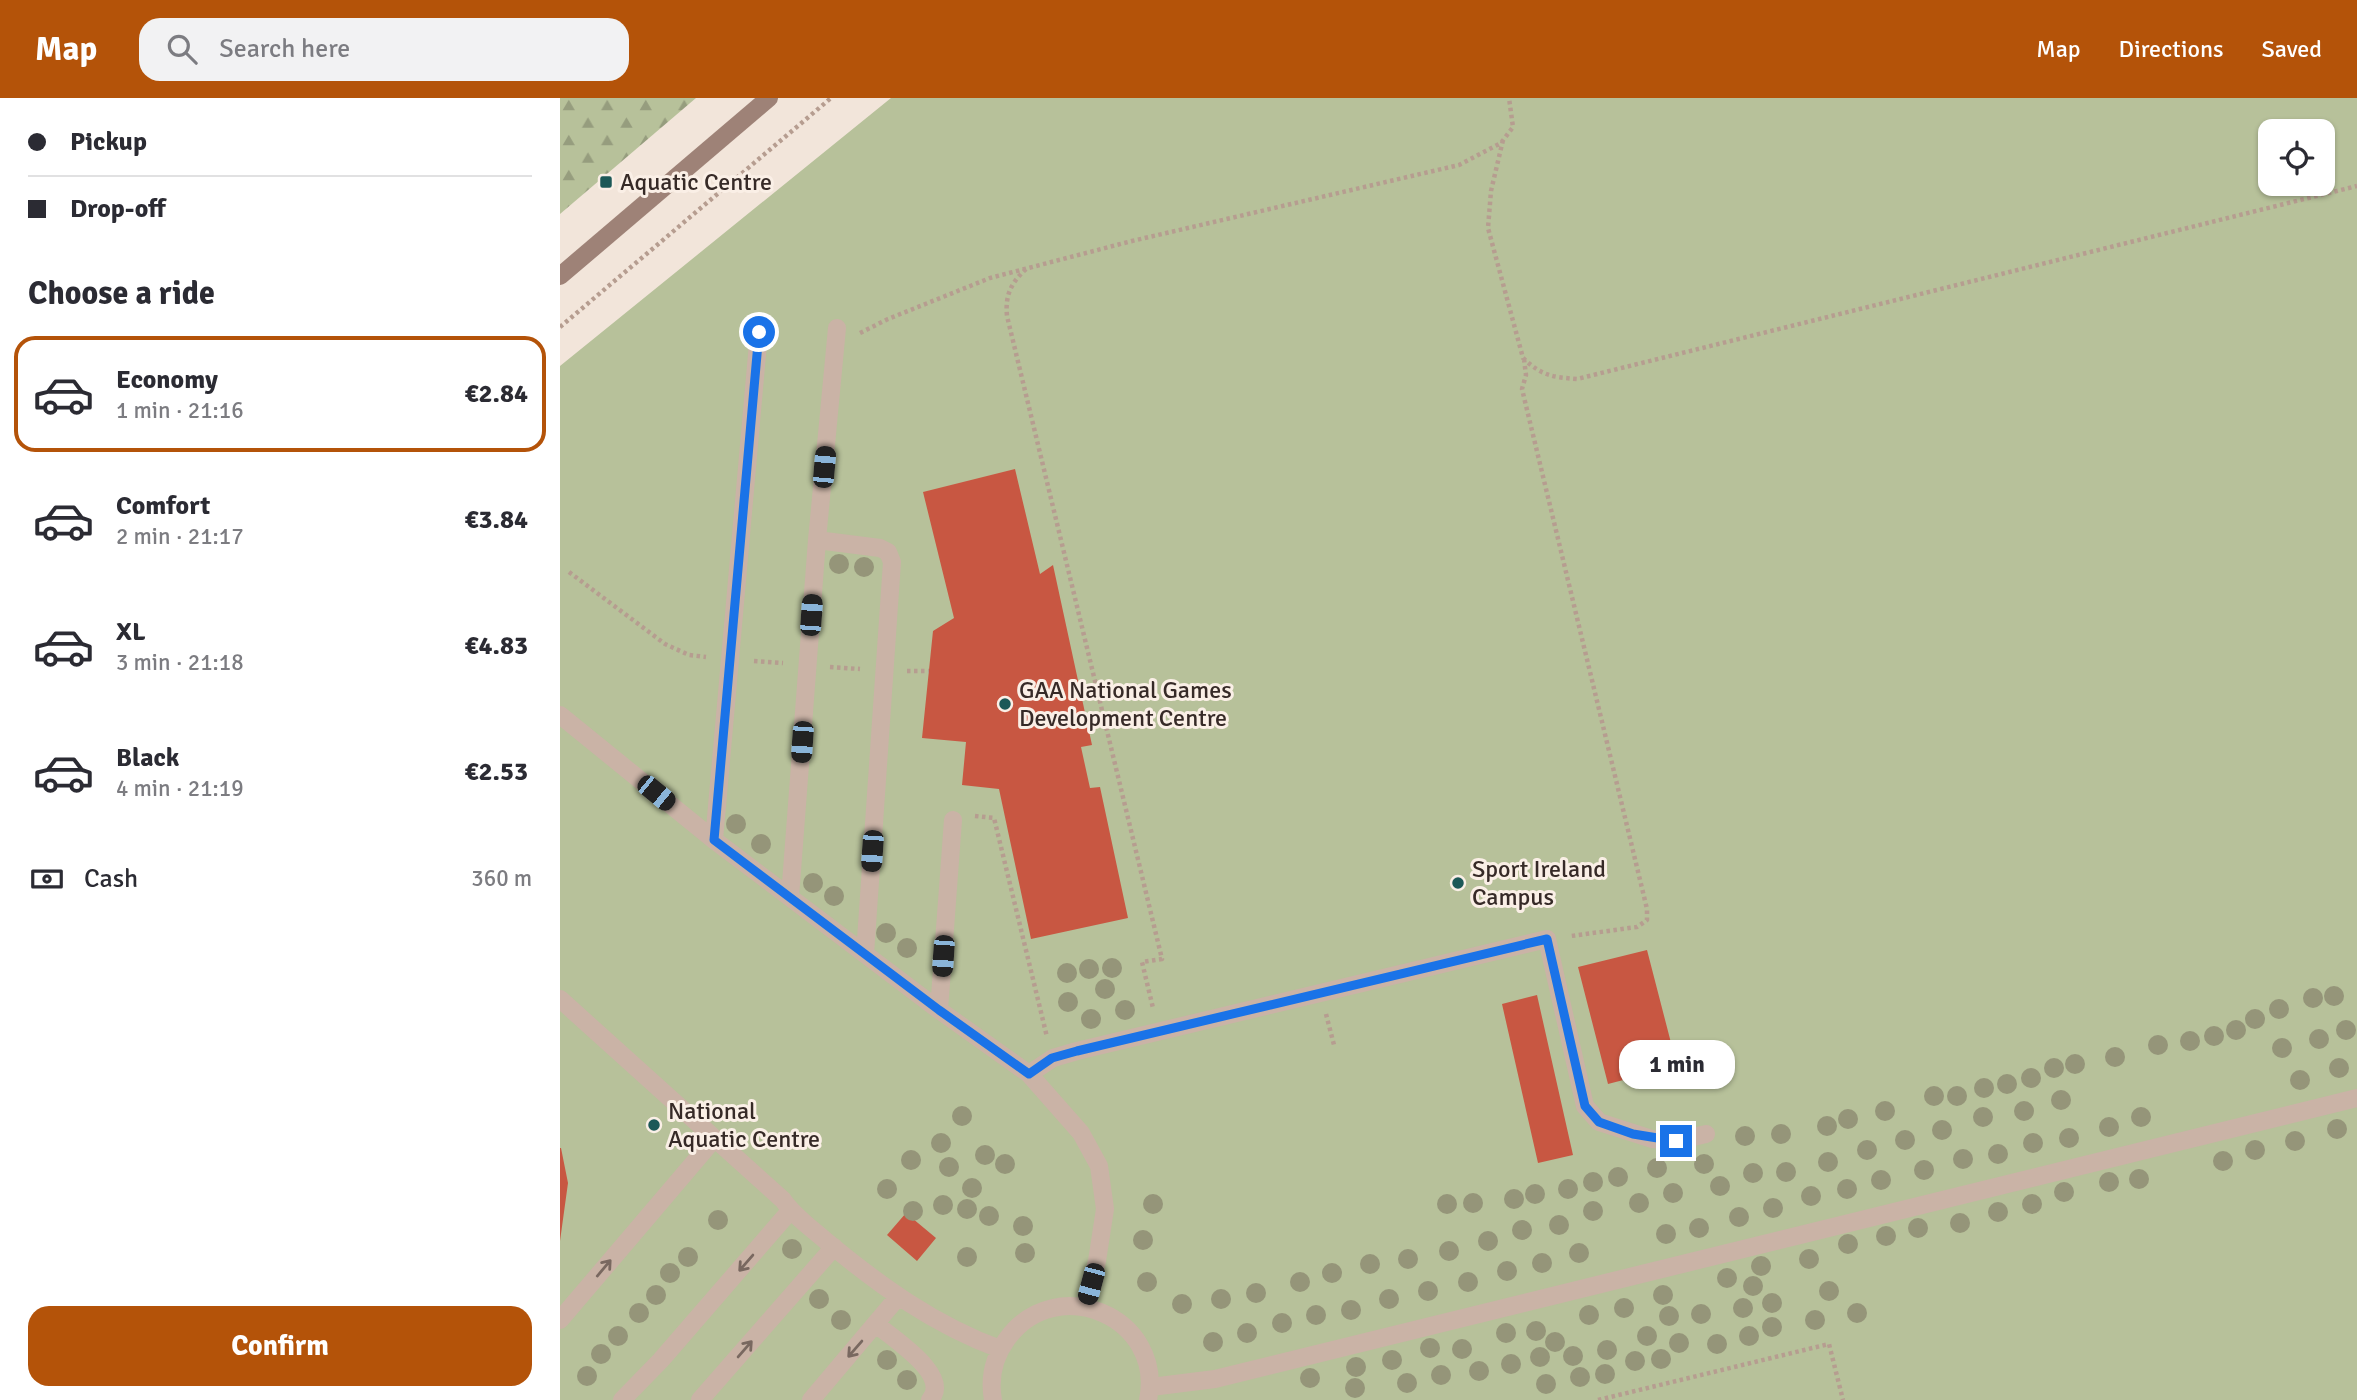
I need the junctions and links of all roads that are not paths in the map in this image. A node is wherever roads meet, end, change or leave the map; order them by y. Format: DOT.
graph roads {
  1 [pos="769,98"];
  2 [pos="560,275"];
  3 [pos="759,332"];
  4 [pos="836,336"];
  5 [pos="817,540"];
  6 [pos="560,715"];
  7 [pos="953,820"];
  8 [pos="714,840"];
  9 [pos="790,897"];
  10 [pos="865,954"];
  11 [pos="560,999"];
  12 [pos="939,1010"];
  13 [pos="1029,1074"];
  14 [pos="2357,1098"];
  15 [pos="1706,1134"];
  16 [pos="715,1139"];
  17 [pos="790,1211"];
  18 [pos="834,1247"];
  19 [pos="898,1297"];
  20 [pos="1085,1306"];
  21 [pos="560,1320"];
  22 [pos="876,1324"];
  23 [pos="1000,1349"];
  24 [pos="1149,1394"];
  25 [pos="622,1400"];
  26 [pos="700,1400"];
  27 [pos="811,1400"];
  28 [pos="930,1400"];
  29 [pos="993,1400"];
  1 -- 2 [label="main road"];
  3 -- 8 [label="lane"];
  4 -- 5 [label="lane"];
  5 -- 9 [label="lane"];
  5 -- 10 [label="lane"];
  6 -- 8 [label="lane"];
  7 -- 12 [label="lane"];
  8 -- 9 [label="lane"];
  9 -- 10 [label="lane"];
  10 -- 12 [label="lane"];
  11 -- 16 [label="lane"];
  12 -- 13 [label="lane"];
  13 -- 15 [label="lane"];
  13 -- 20 [label="lane"];
  14 -- 24 [label="lane"];
  16 -- 17 [label="lane"];
  21 -- 16 [label="lane, one-way"];
  17 -- 18 [label="lane"];
  17 -- 25 [label="lane, one-way"];
  18 -- 19 [label="lane"];
  26 -- 18 [label="lane, one-way"];
  19 -- 22 [label="lane"];
  19 -- 23 [label="lane"];
  20 -- 23 [label="lane"];
  20 -- 24 [label="lane"];
  22 -- 27 [label="lane, one-way"];
  22 -- 28 [label="lane"];
  23 -- 29 [label="lane"];
}
